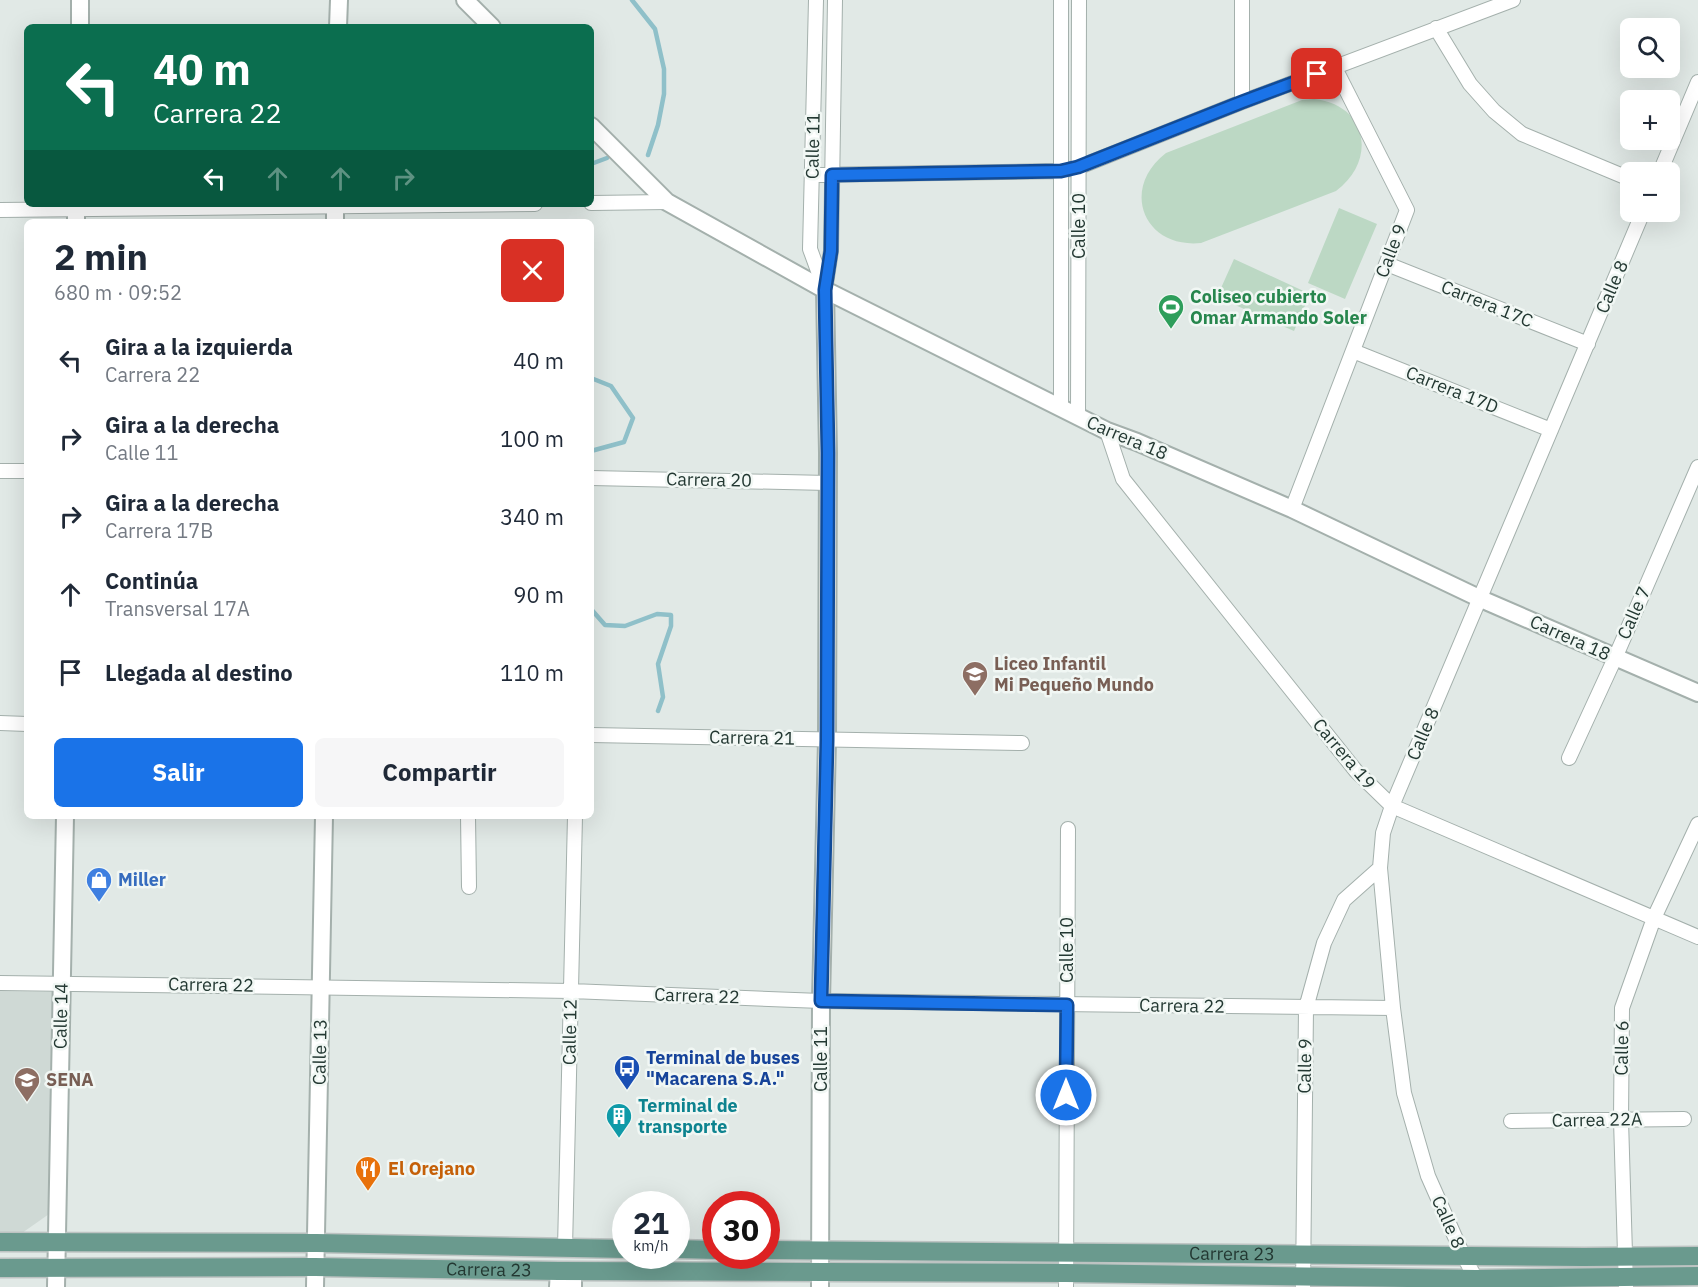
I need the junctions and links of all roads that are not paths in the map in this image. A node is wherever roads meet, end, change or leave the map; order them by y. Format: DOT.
graph roads {
  1 [pos="80,0"];
  2 [pos="339,0"];
  3 [pos="465,0"];
  4 [pos="816,0"];
  5 [pos="835,0"];
  6 [pos="1061,0"];
  7 [pos="1079,0"];
  8 [pos="1242,0"];
  9 [pos="1513,0"];
  10 [pos="80,24"];
  11 [pos="338,24"];
  12 [pos="489,24"];
  13 [pos="1436,28"];
  14 [pos="1335,68"];
  15 [pos="1698,82"];
  16 [pos="1242,102"];
  17 [pos="594,129"];
  18 [pos="1664,162"];
  19 [pos="1078,167"];
  20 [pos="1061,171"];
  21 [pos="832,175"];
  22 [pos="1620,175"];
  23 [pos="812,176"];
  24 [pos="667,202"];
  25 [pos="594,203"];
  26 [pos="449,207"];
  27 [pos="0,210"];
  28 [pos="335,211"];
  29 [pos="76,212"];
  30 [pos="1639,222"];
  31 [pos="1387,264"];
  32 [pos="825,290"];
  33 [pos="1588,344"];
  34 [pos="1353,351"];
  35 [pos="1061,407"];
  36 [pos="1078,417"];
  37 [pos="1551,430"];
  38 [pos="1107,431"];
  39 [pos="1698,467"];
  40 [pos="0,471"];
  41 [pos="24,471"];
  42 [pos="594,478"];
  43 [pos="828,483"];
  44 [pos="1292,509"];
  45 [pos="1481,598"];
  46 [pos="1615,658"];
  47 [pos="1698,693"];
  48 [pos="0,723"];
  49 [pos="24,724"];
  50 [pos="594,735"];
  51 [pos="827,740"];
  52 [pos="1022,743"];
  53 [pos="1569,758"];
  54 [pos="1392,806"];
  55 [pos="65,819"];
  56 [pos="324,819"];
  57 [pos="468,819"];
  58 [pos="575,819"];
  59 [pos="1698,824"];
  60 [pos="1068,829"];
  61 [pos="1380,868"];
  62 [pos="469,888"];
  63 [pos="1654,918"];
  64 [pos="1698,937"];
  65 [pos="0,982"];
  66 [pos="62,983"];
  67 [pos="321,986"];
  68 [pos="571,991"];
  69 [pos="821,1001"];
  70 [pos="1067,1005"];
  71 [pos="1306,1008"];
  72 [pos="1393,1008"];
  73 [pos="1684,1119"];
  74 [pos="1621,1120"];
  75 [pos="1511,1121"];
  76 [pos="0,1242"];
  77 [pos="57,1242"];
  78 [pos="317,1243"];
  79 [pos="565,1248"];
  80 [pos="612,1249"];
  81 [pos="821,1249"];
  82 [pos="780,1250"];
  83 [pos="1066,1252"];
  84 [pos="1303,1255"];
  85 [pos="1463,1255"];
  86 [pos="1698,1256"];
  87 [pos="1625,1257"];
  88 [pos="56,1267"];
  89 [pos="315,1267"];
  90 [pos="0,1268"];
  91 [pos="1698,1276"];
  92 [pos="566,1279"];
  93 [pos="820,1280"];
  94 [pos="1066,1280"];
  95 [pos="1303,1282"];
  96 [pos="1626,1282"];
  97 [pos="1482,1283"];
  98 [pos="56,1287"];
  99 [pos="315,1287"];
  1 -- 10 [label="street"];
  2 -- 11 [label="street"];
  3 -- 12 [label="street"];
  4 -- 23 [label="street, Calle 11"];
  5 -- 21 [label="street, Calle 11"];
  6 -- 20 [label="street, Calle 10"];
  7 -- 19 [label="street, Calle 10"];
  8 -- 16 [label="street"];
  9 -- 13 [label="street"];
  13 -- 14 [label="street"];
  13 -- 22 [label="street"];
  14 -- 16 [label="street"];
  14 -- 31 [label="street, Calle 9"];
  15 -- 18 [label="street"];
  16 -- 19 [label="street"];
  17 -- 24 [label="street, Carrera 18"];
  19 -- 20 [label="street"];
  19 -- 36 [label="street, Calle 10"];
  20 -- 21 [label="street"];
  20 -- 35 [label="street, Calle 10"];
  21 -- 23 [label="street"];
  21 -- 32 [label="street, Calle 11"];
  23 -- 32 [label="street, Calle 11"];
  24 -- 25 [label="street"];
  24 -- 32 [label="street, Carrera 18"];
  26 -- 28 [label="street"];
  27 -- 29 [label="street"];
  28 -- 29 [label="street"];
  30 -- 33 [label="street, Calle 8"];
  31 -- 33 [label="street, Carrera 17C"];
  31 -- 34 [label="street, Calle 9"];
  32 -- 35 [label="street, Carrera 18"];
  32 -- 43 [label="street, Calle 11"];
  33 -- 37 [label="street, Calle 8"];
  34 -- 37 [label="street, Carrera 17D"];
  34 -- 44 [label="street, Calle 9"];
  35 -- 36 [label="street, Carrera 18"];
  36 -- 38 [label="street, Carrera 18"];
  37 -- 45 [label="street, Calle 8"];
  38 -- 44 [label="street, Carrera 18"];
  38 -- 54 [label="street, Carrera 19"];
  39 -- 46 [label="street, Calle 7"];
  40 -- 41 [label="street"];
  42 -- 43 [label="street, Carrera 20"];
  43 -- 51 [label="street, Calle 11"];
  44 -- 45 [label="street, Carrera 18"];
  45 -- 46 [label="street, Carrera 18"];
  45 -- 54 [label="street, Calle 8"];
  46 -- 47 [label="street, Carrera 18"];
  46 -- 53 [label="street, Calle 7"];
  48 -- 49 [label="street"];
  50 -- 51 [label="street, Carrera 21"];
  51 -- 52 [label="street, Carrera 21"];
  51 -- 69 [label="street, Calle 11"];
  54 -- 61 [label="street, Calle 8"];
  54 -- 63 [label="street, Carrera 19"];
  55 -- 66 [label="street, Calle 14"];
  56 -- 67 [label="street, Calle 13"];
  57 -- 62 [label="street"];
  58 -- 68 [label="street, Calle 12"];
  59 -- 63 [label="street, Calle 6"];
  60 -- 70 [label="street, Calle 10"];
  61 -- 71 [label="street, Calle 9"];
  61 -- 72 [label="street, Calle 8"];
  63 -- 64 [label="street, Carrera 19"];
  63 -- 74 [label="street, Calle 6"];
  65 -- 66 [label="street, Carrera 22"];
  66 -- 67 [label="street, Carrera 22"];
  66 -- 77 [label="street, Calle 14"];
  67 -- 68 [label="street, Carrera 22"];
  67 -- 78 [label="street, Calle 13"];
  68 -- 69 [label="street, Carrera 22"];
  68 -- 79 [label="street, Calle 12"];
  69 -- 70 [label="street, Carrera 22"];
  69 -- 81 [label="street, Calle 11"];
  70 -- 71 [label="street, Carrera 22"];
  70 -- 83 [label="street, Calle 10"];
  71 -- 72 [label="street, Carrera 22"];
  71 -- 84 [label="street, Calle 9"];
  72 -- 85 [label="street, Calle 8"];
  73 -- 74 [label="street, Carrea 22A"];
  74 -- 75 [label="street, Carrea 22A"];
  74 -- 87 [label="street, Calle 6"];
  76 -- 77 [label="main road, Carrera 23"];
  77 -- 78 [label="main road, Carrera 23"];
  77 -- 88 [label="street, Calle 14"];
  78 -- 79 [label="main road, Carrera 23"];
  78 -- 89 [label="street, Calle 13"];
  79 -- 80 [label="main road, Carrera 23"];
  81 -- 82 [label="main road, Carrera 23"];
  81 -- 83 [label="main road, Carrera 23"];
  81 -- 93 [label="street, Calle 11"];
  83 -- 84 [label="main road, Carrera 23"];
  83 -- 94 [label="street, Calle 10"];
  84 -- 85 [label="main road, Carrera 23"];
  84 -- 95 [label="street, Calle 9"];
  85 -- 87 [label="main road, Carrera 23"];
  85 -- 97 [label="street, Calle 8"];
  86 -- 87 [label="main road, Carrera 23"];
  87 -- 96 [label="street, Calle 6"];
  88 -- 89 [label="main road, Carrera 23"];
  88 -- 90 [label="main road, Carrera 23"];
  88 -- 98 [label="street, Calle 14"];
  89 -- 92 [label="main road, Carrera 23"];
  89 -- 99 [label="street, Calle 13"];
  91 -- 96 [label="main road, Carrera 23"];
  92 -- 93 [label="main road, Carrera 23"];
  93 -- 94 [label="main road, Carrera 23"];
  94 -- 95 [label="main road, Carrera 23"];
  95 -- 97 [label="main road, Carrera 23"];
  96 -- 97 [label="main road, Carrera 23"];
}
